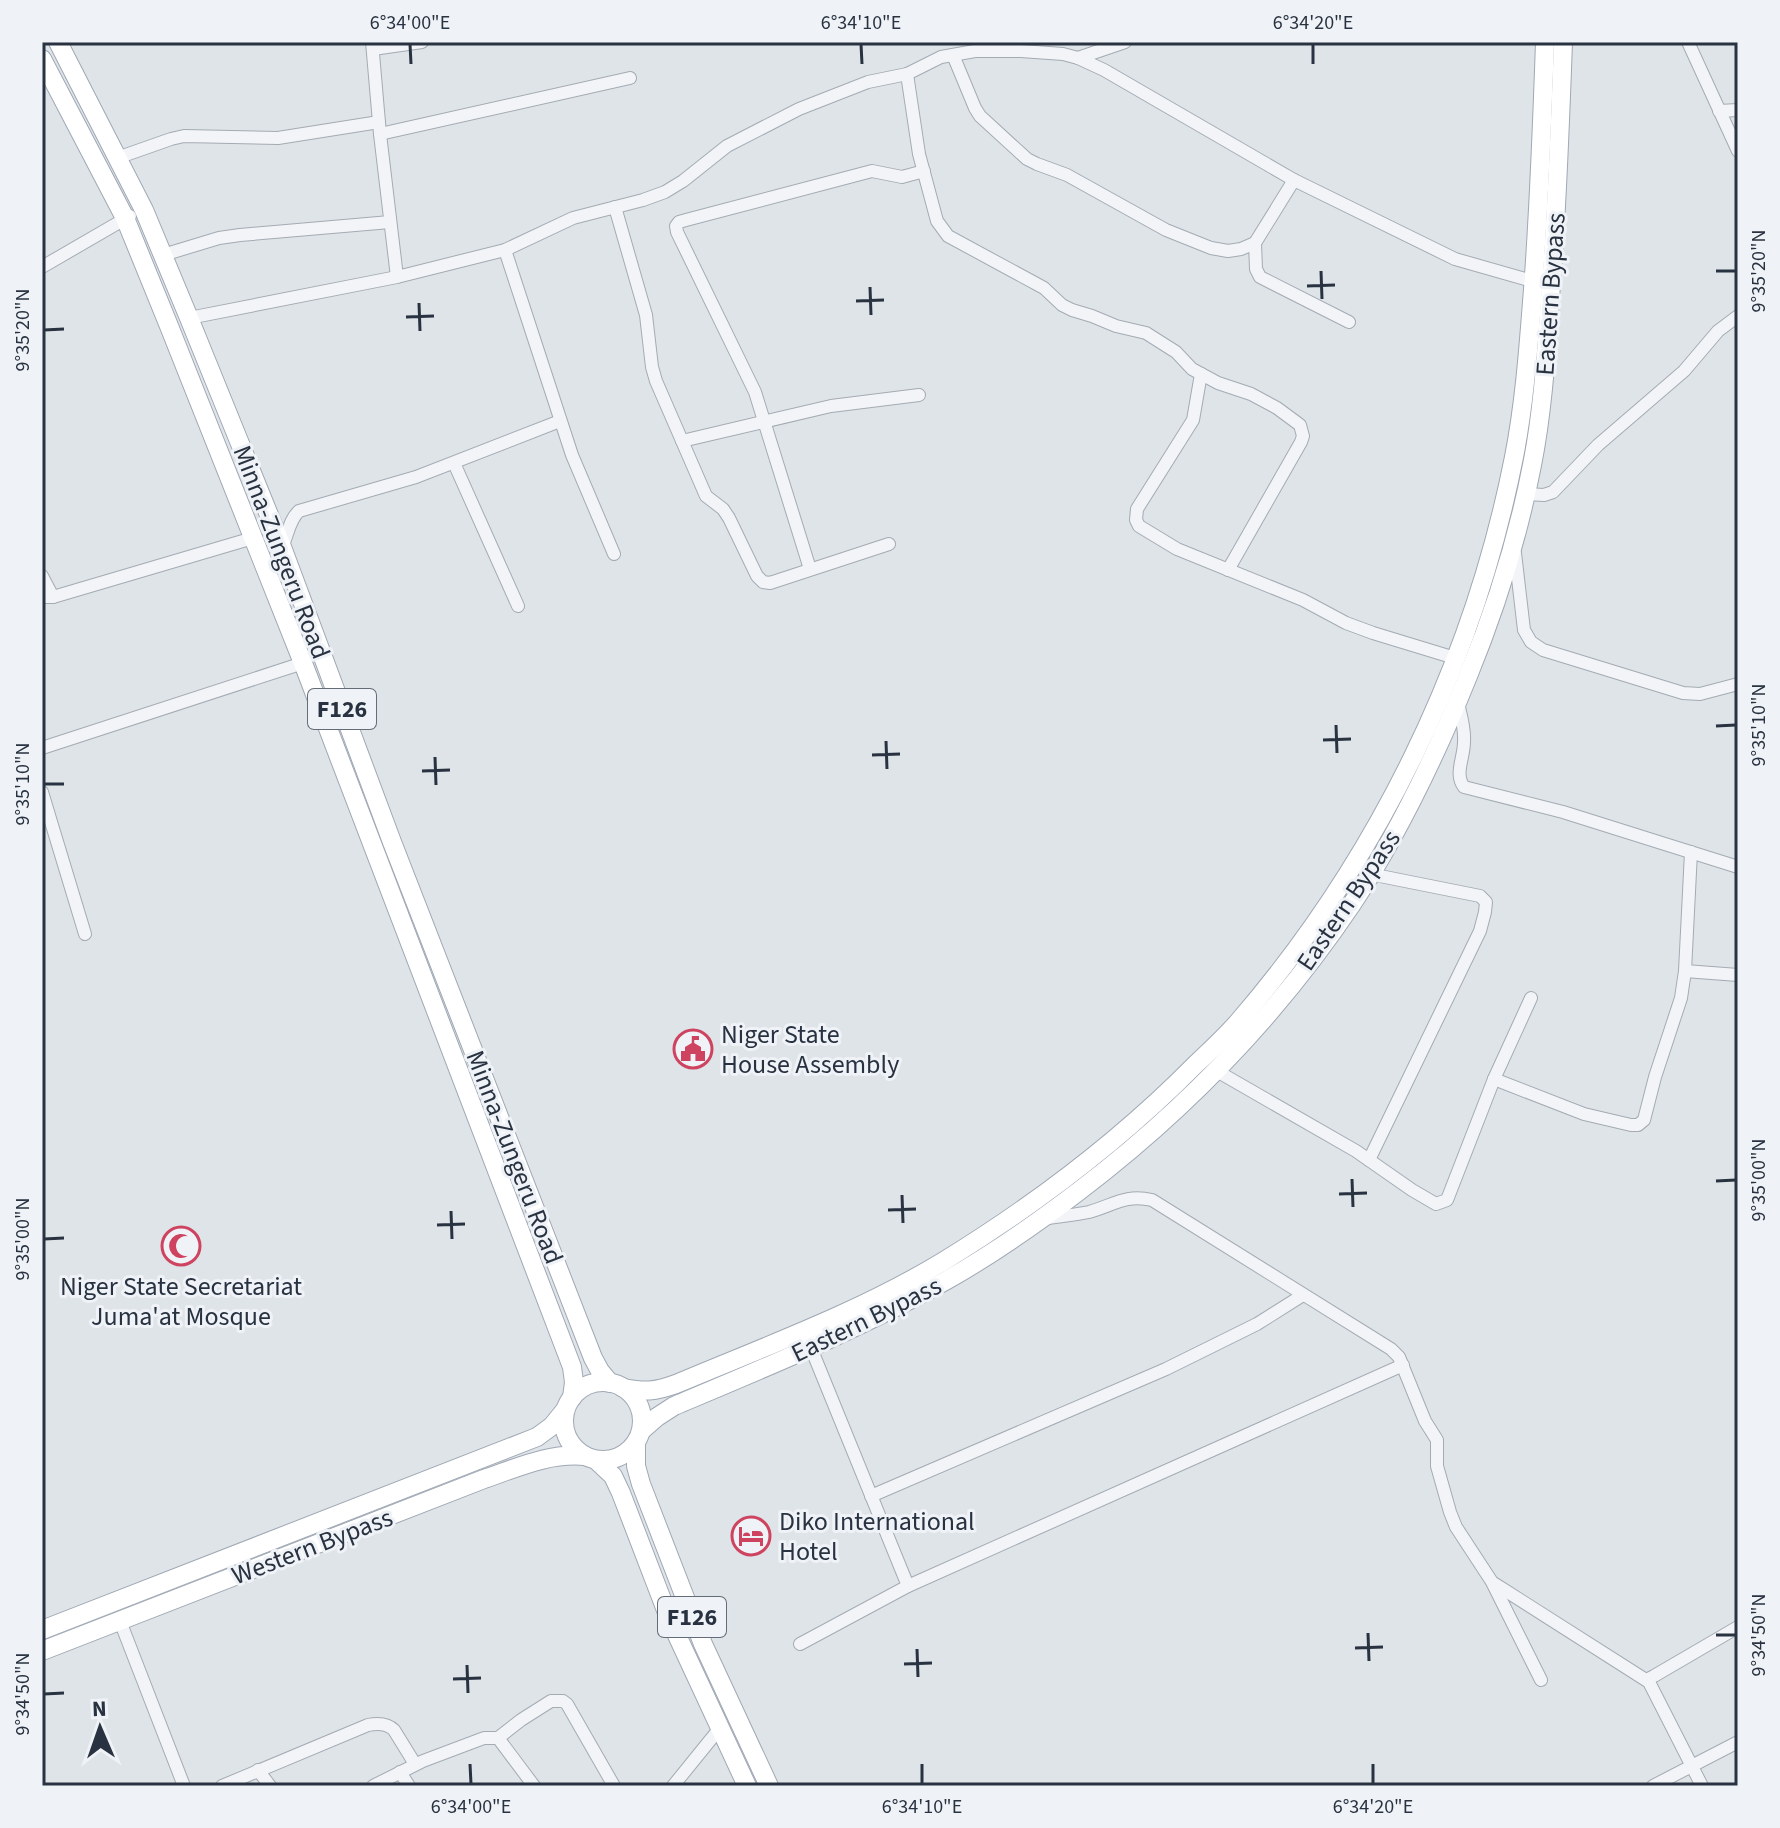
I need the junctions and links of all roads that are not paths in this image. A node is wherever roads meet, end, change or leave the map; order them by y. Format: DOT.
graph roads {
  1 [pos="58,42"];
  2 [pos="422,42"];
  3 [pos="938,42"];
  4 [pos="1125,42"];
  5 [pos="1545,42"];
  6 [pos="1563,42"];
  7 [pos="1688,42"];
  8 [pos="373,46"];
  9 [pos="947,56"];
  10 [pos="1078,58"];
  11 [pos="42,59"];
  12 [pos="907,74"];
  13 [pos="630,78"];
  14 [pos="1738,110"];
  15 [pos="1719,111"];
  16 [pos="379,128"];
  17 [pos="1738,151"];
  18 [pos="117,158"];
  19 [pos="924,171"];
  20 [pos="1294,180"];
  21 [pos="615,207"];
  22 [pos="144,210"];
  23 [pos="125,218"];
  24 [pos="390,222"];
  25 [pos="1255,243"];
  26 [pos="505,250"];
  27 [pos="163,255"];
  28 [pos="43,265"];
  29 [pos="397,277"];
  30 [pos="1543,284"];
  31 [pos="1738,316"];
  32 [pos="189,318"];
  33 [pos="1349,322"];
  34 [pos="1201,374"];
  35 [pos="919,395"];
  36 [pos="560,421"];
  37 [pos="765,422"];
  38 [pos="682,441"];
  39 [pos="454,463"];
  40 [pos="1526,494"];
  41 [pos="253,538"];
  42 [pos="1514,543"];
  43 [pos="889,544"];
  44 [pos="282,547"];
  45 [pos="614,554"];
  46 [pos="810,569"];
  47 [pos="1228,570"];
  48 [pos="42,576"];
  49 [pos="48,597"];
  50 [pos="518,606"];
  51 [pos="1455,658"];
  52 [pos="303,663"];
  53 [pos="1738,684"];
  54 [pos="1458,703"];
  55 [pos="42,748"];
  56 [pos="42,792"];
  57 [pos="392,842"];
  58 [pos="374,849"];
  59 [pos="1691,852"];
  60 [pos="1738,867"];
  61 [pos="1370,874"];
  62 [pos="85,934"];
  63 [pos="1685,971"];
  64 [pos="1738,975"];
  65 [pos="1531,998"];
  66 [pos="1215,1070"];
  67 [pos="1494,1079"];
  68 [pos="1369,1160"];
  69 [pos="1041,1219"];
  70 [pos="1303,1295"];
  71 [pos="811,1348"];
  72 [pos="1403,1365"];
  73 [pos="616,1385"];
  74 [pos="569,1404"];
  75 [pos="638,1437"];
  76 [pos="591,1458"];
  77 [pos="871,1496"];
  78 [pos="1492,1582"];
  79 [pos="908,1586"];
  80 [pos="120,1621"];
  81 [pos="1738,1627"];
  82 [pos="42,1630"];
  83 [pos="800,1644"];
  84 [pos="42,1651"];
  85 [pos="1541,1680"];
  86 [pos="1649,1682"];
  87 [pos="720,1728"];
  88 [pos="498,1738"];
  89 [pos="1738,1742"];
  90 [pos="415,1764"];
  91 [pos="1691,1767"];
  92 [pos="258,1770"];
  93 [pos="400,1772"];
  94 [pos="184,1786"];
  95 [pos="222,1786"];
  96 [pos="270,1786"];
  97 [pos="373,1786"];
  98 [pos="409,1786"];
  99 [pos="534,1786"];
  100 [pos="614,1786"];
  101 [pos="673,1786"];
  102 [pos="747,1786"];
  103 [pos="769,1786"];
  104 [pos="1653,1786"];
  105 [pos="1702,1786"];
  1 -- 18 [label="main road, Minna-Zungeru Road / F126"];
  2 -- 8 [label="street"];
  3 -- 9 [label="street"];
  4 -- 10 [label="street"];
  5 -- 30 [label="main road, Eastern Bypass"];
  6 -- 30 [label="main road, Eastern Bypass"];
  7 -- 15 [label="street"];
  8 -- 16 [label="street"];
  9 -- 10 [label="street"];
  9 -- 12 [label="street"];
  9 -- 25 [label="street"];
  10 -- 20 [label="street"];
  11 -- 23 [label="main road, Minna-Zungeru Road / F126"];
  12 -- 19 [label="street"];
  12 -- 21 [label="street"];
  13 -- 16 [label="street"];
  14 -- 15 [label="street"];
  15 -- 17 [label="street"];
  16 -- 18 [label="street"];
  16 -- 24 [label="street"];
  18 -- 22 [label="main road, Minna-Zungeru Road / F126"];
  19 -- 34 [label="street"];
  19 -- 37 [label="street"];
  20 -- 25 [label="street"];
  20 -- 30 [label="street"];
  21 -- 26 [label="street"];
  21 -- 38 [label="street"];
  22 -- 23 [label="street"];
  22 -- 27 [label="main road, Minna-Zungeru Road / F126"];
  23 -- 28 [label="street"];
  23 -- 41 [label="main road, Minna-Zungeru Road / F126"];
  24 -- 27 [label="street"];
  24 -- 29 [label="street"];
  25 -- 33 [label="street"];
  26 -- 29 [label="street"];
  26 -- 36 [label="street"];
  27 -- 32 [label="main road, Minna-Zungeru Road / F126"];
  29 -- 32 [label="street"];
  30 -- 40 [label="main road, Eastern Bypass"];
  30 -- 51 [label="main road, Eastern Bypass"];
  31 -- 40 [label="street"];
  32 -- 44 [label="main road, Minna-Zungeru Road / F126"];
  34 -- 47 [label="street"];
  34 -- 47 [label="street"];
  35 -- 37 [label="street"];
  36 -- 39 [label="street"];
  36 -- 45 [label="street"];
  37 -- 38 [label="street"];
  37 -- 46 [label="street"];
  38 -- 46 [label="street"];
  39 -- 44 [label="street"];
  39 -- 50 [label="street"];
  40 -- 42 [label="main road, Eastern Bypass"];
  41 -- 49 [label="street"];
  41 -- 52 [label="main road, Minna-Zungeru Road / F126"];
  42 -- 53 [label="street"];
  42 -- 54 [label="main road, Eastern Bypass"];
  43 -- 46 [label="street"];
  44 -- 57 [label="main road, Minna-Zungeru Road / F126"];
  47 -- 51 [label="street"];
  48 -- 49 [label="street"];
  51 -- 73 [label="main road, Eastern Bypass"];
  52 -- 55 [label="street"];
  52 -- 58 [label="main road, Minna-Zungeru Road / F126"];
  54 -- 59 [label="street"];
  54 -- 61 [label="main road, Eastern Bypass"];
  56 -- 62 [label="street"];
  57 -- 58 [label="main road"];
  57 -- 73 [label="main road, Minna-Zungeru Road / F126"];
  58 -- 74 [label="main road, Minna-Zungeru Road / F126"];
  59 -- 60 [label="street"];
  59 -- 63 [label="street"];
  61 -- 66 [label="main road, Eastern Bypass"];
  61 -- 68 [label="street"];
  63 -- 64 [label="street"];
  63 -- 67 [label="street"];
  65 -- 67 [label="street"];
  66 -- 68 [label="street"];
  66 -- 69 [label="main road, Eastern Bypass"];
  67 -- 68 [label="street"];
  69 -- 70 [label="street"];
  69 -- 71 [label="main road, Eastern Bypass"];
  70 -- 72 [label="street"];
  70 -- 77 [label="street"];
  71 -- 75 [label="main road, Eastern Bypass"];
  71 -- 77 [label="street"];
  72 -- 78 [label="street"];
  72 -- 79 [label="street"];
  73 -- 74 [label="main road"];
  73 -- 75 [label="main road, F126"];
  74 -- 76 [label="main road, F126"];
  74 -- 82 [label="main road, Western Bypass"];
  75 -- 76 [label="main road"];
  75 -- 103 [label="main road, F126"];
  76 -- 80 [label="main road, Western Bypass"];
  76 -- 87 [label="main road, F126"];
  77 -- 79 [label="street"];
  78 -- 85 [label="street"];
  78 -- 86 [label="street"];
  79 -- 83 [label="street"];
  80 -- 84 [label="main road, Western Bypass"];
  80 -- 94 [label="street"];
  81 -- 86 [label="street"];
  86 -- 91 [label="street"];
  87 -- 101 [label="street"];
  87 -- 102 [label="main road, F126"];
  88 -- 90 [label="street"];
  88 -- 99 [label="street"];
  88 -- 100 [label="street"];
  89 -- 91 [label="street"];
  90 -- 92 [label="street"];
  90 -- 93 [label="street"];
  91 -- 104 [label="street"];
  91 -- 105 [label="street"];
  92 -- 95 [label="street"];
  92 -- 96 [label="street"];
  93 -- 97 [label="street"];
  93 -- 98 [label="street"];
}
